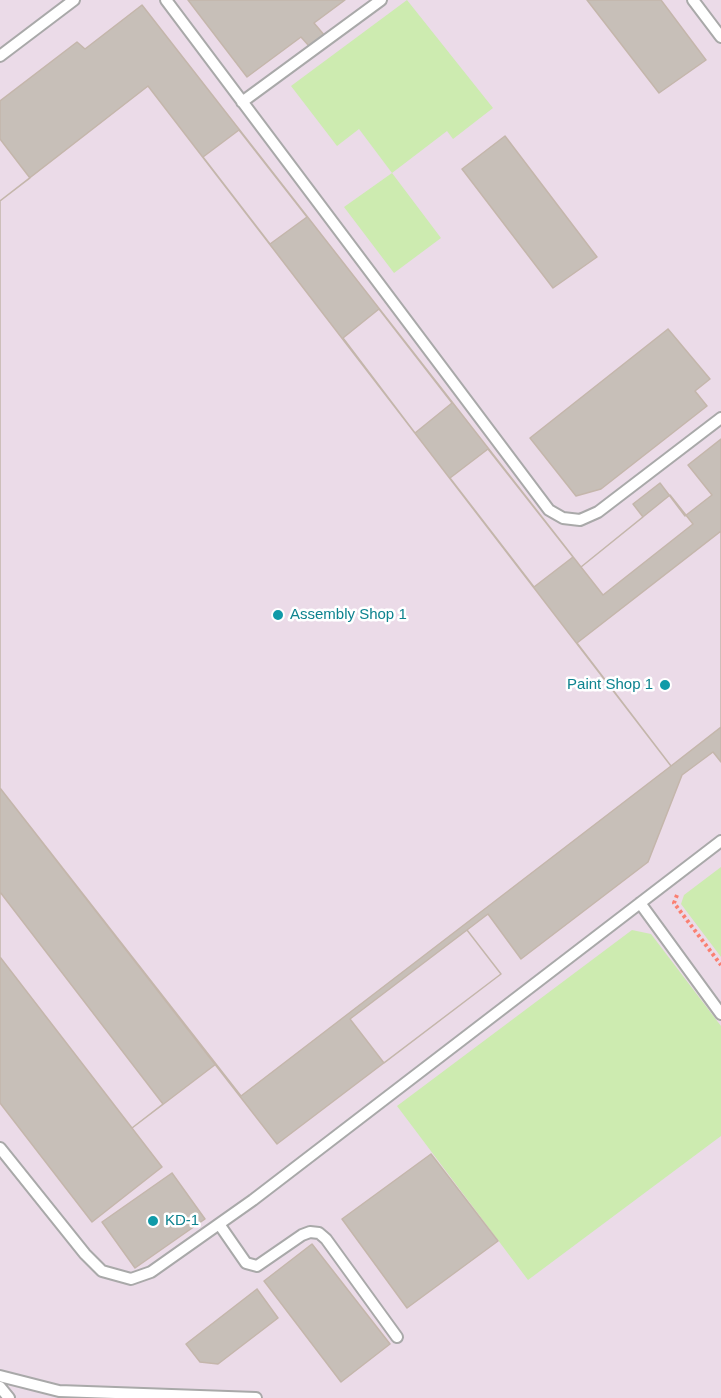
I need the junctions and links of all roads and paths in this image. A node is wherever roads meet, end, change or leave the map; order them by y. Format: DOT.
graph roads {
  1 [pos="74,0"];
  2 [pos="166,0"];
  3 [pos="381,0"];
  4 [pos="693,0"];
  5 [pos="721,37"];
  6 [pos="0,56"];
  7 [pos="242,102"];
  8 [pos="721,418"];
  9 [pos="721,841"];
  10 [pos="678,890"];
  11 [pos="640,903"];
  12 [pos="721,965"];
  13 [pos="721,1014"];
  14 [pos="0,1148"];
  15 [pos="219,1224"];
  16 [pos="397,1337"];
  17 [pos="0,1376"];
  18 [pos="0,1387"];
  19 [pos="9,1398"];
  20 [pos="256,1398"];
  1 -- 6 [label="lane"];
  2 -- 7 [label="lane"];
  3 -- 7 [label="lane"];
  4 -- 5 [label="lane"];
  7 -- 8 [label="lane"];
  9 -- 11 [label="lane"];
  10 -- 12 [label="path"];
  11 -- 13 [label="lane"];
  11 -- 15 [label="lane"];
  14 -- 15 [label="lane"];
  15 -- 16 [label="lane"];
  17 -- 20 [label="lane"];
  18 -- 19 [label="lane"];
}
